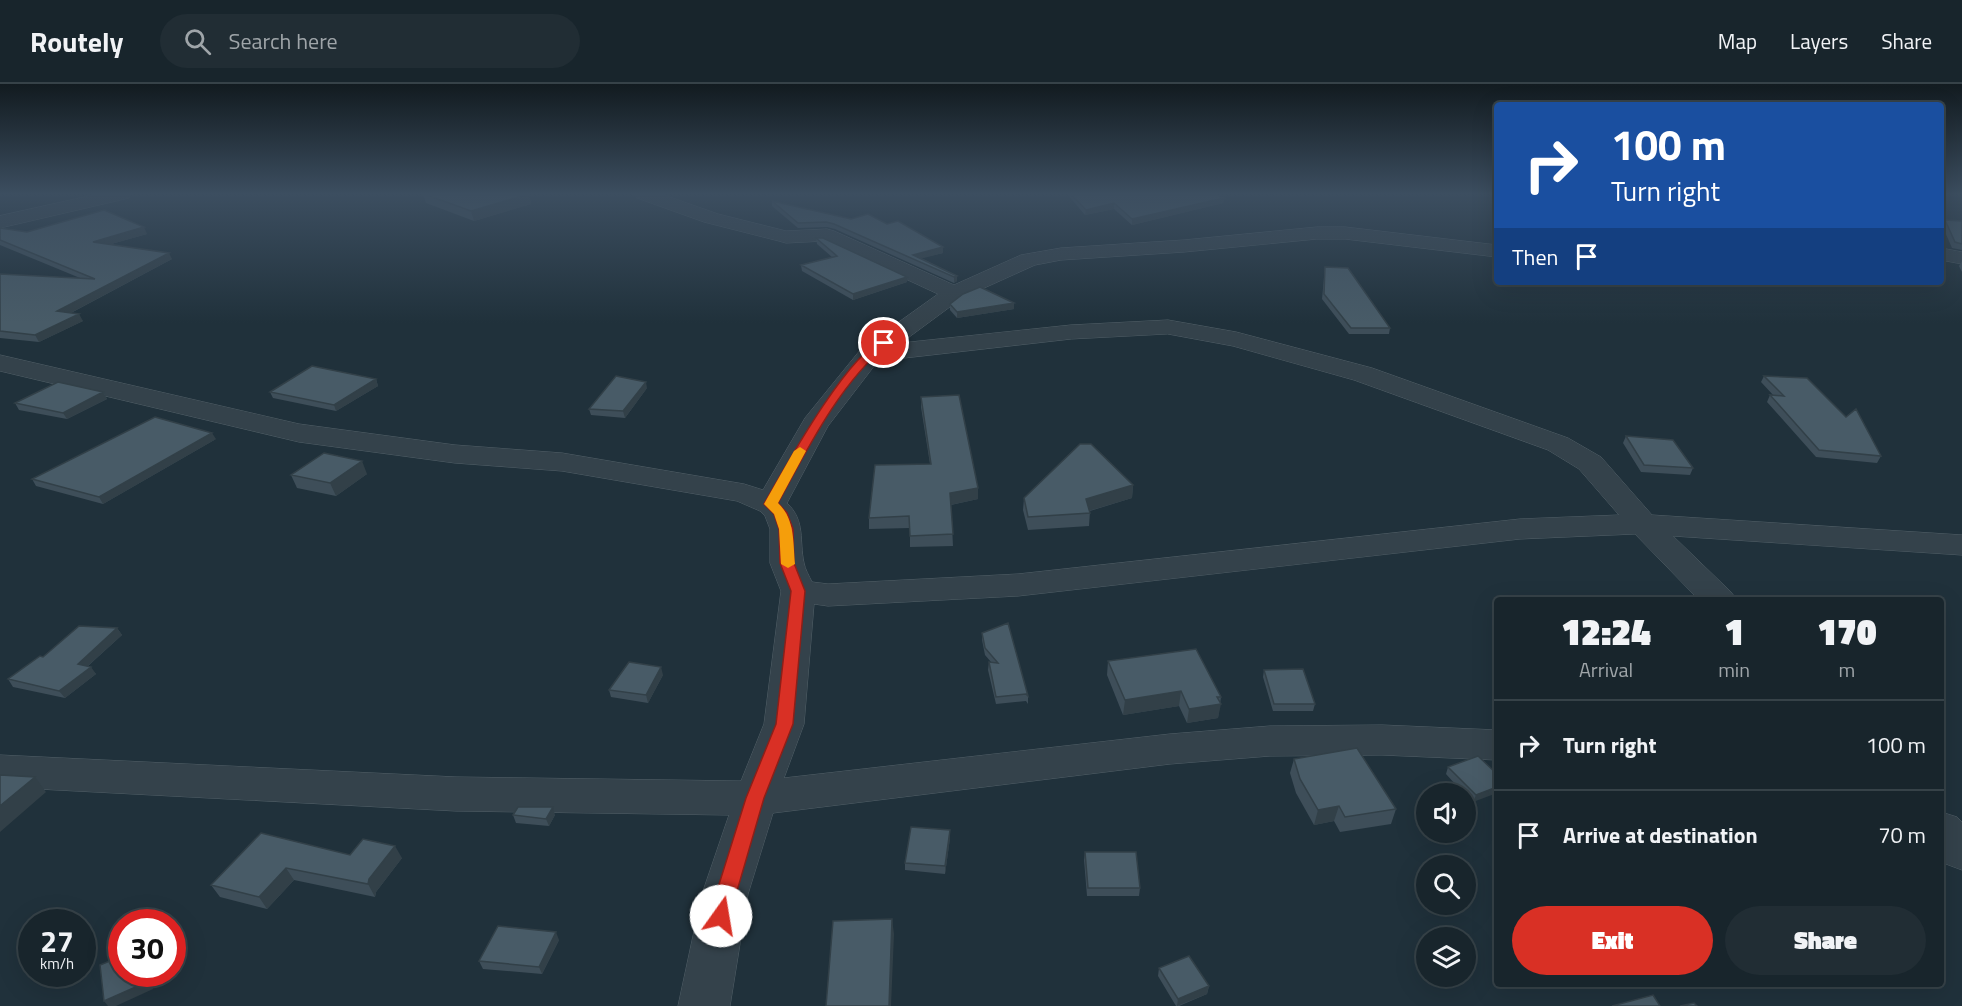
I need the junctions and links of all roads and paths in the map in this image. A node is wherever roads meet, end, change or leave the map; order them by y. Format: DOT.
graph roads {
  1 [pos="831,237"];
  2 [pos="1271,237"];
  3 [pos="1379,237"];
  4 [pos="1494,251"];
  5 [pos="1944,255"];
  6 [pos="1962,258"];
  7 [pos="954,293"];
  8 [pos="870,354"];
  9 [pos="0,363"];
  10 [pos="771,504"];
  11 [pos="1643,524"];
  12 [pos="1962,545"];
  13 [pos="798,591"];
  14 [pos="1716,597"];
  15 [pos="1494,745"];
  16 [pos="0,771"];
  17 [pos="755,798"];
  18 [pos="1944,833"];
  19 [pos="1962,851"];
  20 [pos="704,1006"];
  1 -- 7 [label="street"];
  2 -- 7 [label="street"];
  3 -- 4 [label="street"];
  5 -- 6 [label="street"];
  7 -- 8 [label="street"];
  8 -- 10 [label="street"];
  8 -- 11 [label="street"];
  9 -- 10 [label="street"];
  10 -- 13 [label="street"];
  11 -- 12 [label="street"];
  11 -- 13 [label="street"];
  11 -- 14 [label="street"];
  13 -- 17 [label="street"];
  15 -- 17 [label="street"];
  16 -- 17 [label="street"];
  17 -- 20 [label="street"];
  18 -- 19 [label="street"];
}
